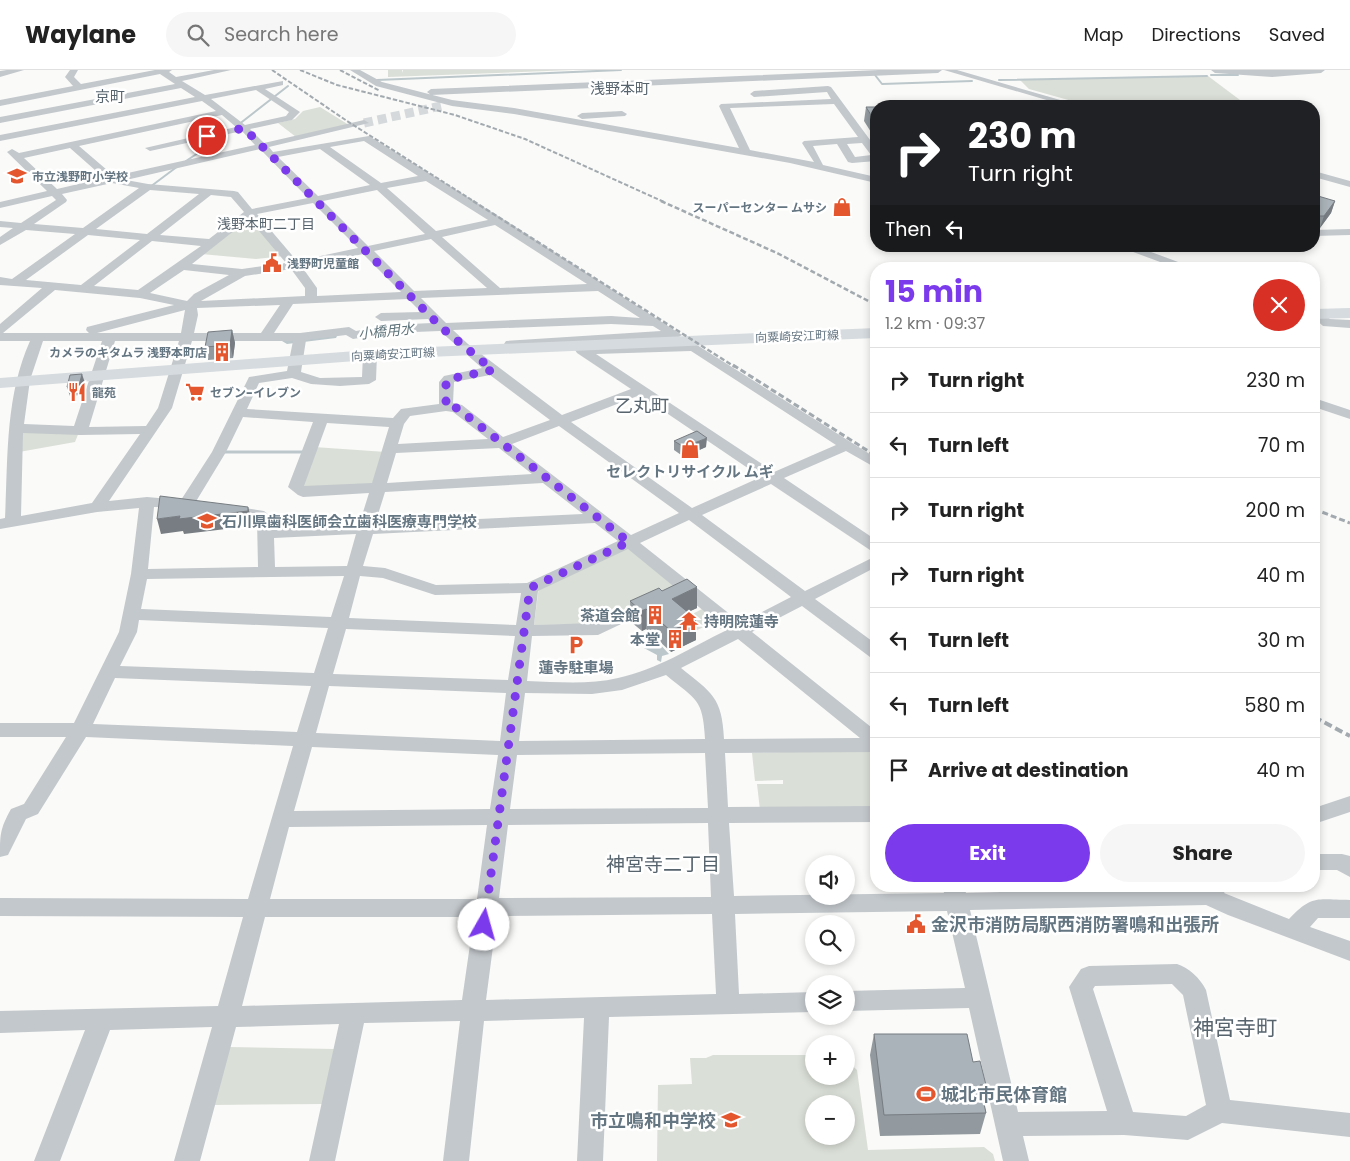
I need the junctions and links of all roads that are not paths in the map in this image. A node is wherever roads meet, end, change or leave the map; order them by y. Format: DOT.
graph roads {
  1 [pos="20,70"];
  2 [pos="74,70"];
  3 [pos="163,70"];
  4 [pos="226,70"];
  5 [pos="354,70"];
  6 [pos="382,70"];
  7 [pos="938,70"];
  8 [pos="948,70"];
  9 [pos="1215,70"];
  10 [pos="1321,70"];
  11 [pos="136,73"];
  12 [pos="0,74"];
  13 [pos="819,76"];
  14 [pos="373,80"];
  15 [pos="179,82"];
  16 [pos="280,83"];
  17 [pos="80,88"];
  18 [pos="258,88"];
  19 [pos="828,89"];
  20 [pos="403,90"];
  21 [pos="418,92"];
  22 [pos="204,98"];
  23 [pos="1055,100"];
  24 [pos="837,101"];
  25 [pos="93,102"];
  26 [pos="0,103"];
  27 [pos="747,105"];
  28 [pos="225,112"];
  29 [pos="528,114"];
  30 [pos="622,114"];
  31 [pos="111,116"];
  32 [pos="552,118"];
  33 [pos="0,120"];
  34 [pos="80,122"];
  35 [pos="364,123"];
  36 [pos="244,128"];
  37 [pos="130,131"];
  38 [pos="0,138"];
  39 [pos="100,139"];
  40 [pos="865,140"];
  41 [pos="840,141"];
  42 [pos="0,142"];
  43 [pos="72,145"];
  44 [pos="263,146"];
  45 [pos="322,146"];
  46 [pos="870,148"];
  47 [pos="746,152"];
  48 [pos="17,155"];
  49 [pos="272,155"];
  50 [pos="162,157"];
  51 [pos="0,158"];
  52 [pos="870,158"];
  53 [pos="816,166"];
  54 [pos="1320,176"];
  55 [pos="428,177"];
  56 [pos="870,179"];
  57 [pos="112,180"];
  58 [pos="1345,183"];
  59 [pos="1320,186"];
  60 [pos="148,187"];
  61 [pos="379,187"];
  62 [pos="54,192"];
  63 [pos="209,192"];
  64 [pos="315,199"];
  65 [pos="0,205"];
  66 [pos="251,212"];
  67 [pos="499,221"];
  68 [pos="0,224"];
  69 [pos="122,225"];
  70 [pos="24,226"];
  71 [pos="84,232"];
  72 [pos="1350,232"];
  73 [pos="1320,233"];
  74 [pos="110,234"];
  75 [pos="434,235"];
  76 [pos="149,237"];
  77 [pos="0,242"];
  78 [pos="210,243"];
  79 [pos="366,251"];
  80 [pos="1141,252"];
  81 [pos="1170,262"];
  82 [pos="182,266"];
  83 [pos="294,266"];
  84 [pos="242,273"];
  85 [pos="0,281"];
  86 [pos="15,282"];
  87 [pos="51,286"];
  88 [pos="600,287"];
  89 [pos="83,289"];
  90 [pos="498,292"];
  91 [pos="140,294"];
  92 [pos="411,295"];
  93 [pos="310,300"];
  94 [pos="289,302"];
  95 [pos="190,305"];
  96 [pos="1320,313"];
  97 [pos="1350,313"];
  98 [pos="430,315"];
  99 [pos="381,317"];
  100 [pos="1320,318"];
  101 [pos="655,322"];
  102 [pos="1350,324"];
  103 [pos="442,328"];
  104 [pos="0,330"];
  105 [pos="870,333"];
  106 [pos="266,336"];
  107 [pos="0,337"];
  108 [pos="38,337"];
  109 [pos="60,337"];
  110 [pos="110,337"];
  111 [pos="187,337"];
  112 [pos="300,337"];
  113 [pos="468,350"];
  114 [pos="582,350"];
  115 [pos="370,354"];
  116 [pos="294,367"];
  117 [pos="177,368"];
  118 [pos="493,370"];
  119 [pos="97,375"];
  120 [pos="20,381"];
  121 [pos="0,383"];
  122 [pos="642,390"];
  123 [pos="1320,404"];
  124 [pos="446,407"];
  125 [pos="239,413"];
  126 [pos="1350,415"];
  127 [pos="321,420"];
  128 [pos="562,421"];
  129 [pos="397,423"];
  130 [pos="17,428"];
  131 [pos="149,430"];
  132 [pos="80,431"];
  133 [pos="501,443"];
  134 [pos="847,445"];
  135 [pos="390,449"];
  136 [pos="870,460"];
  137 [pos="545,478"];
  138 [pos="772,478"];
  139 [pos="380,487"];
  140 [pos="147,502"];
  141 [pos="186,505"];
  142 [pos="97,507"];
  143 [pos="690,514"];
  144 [pos="598,518"];
  145 [pos="7,523"];
  146 [pos="367,530"];
  147 [pos="266,534"];
  148 [pos="629,542"];
  149 [pos="870,543"];
  150 [pos="870,564"];
  151 [pos="355,571"];
  152 [pos="267,573"];
  153 [pos="139,574"];
  154 [pos="685,587"];
  155 [pos="530,588"];
  156 [pos="803,598"];
  157 [pos="133,614"];
  158 [pos="340,621"];
  159 [pos="738,630"];
  160 [pos="524,631"];
  161 [pos="870,648"];
  162 [pos="668,667"];
  163 [pos="110,672"];
  164 [pos="322,678"];
  165 [pos="516,686"];
  166 [pos="0,730"];
  167 [pos="80,730"];
  168 [pos="870,736"];
  169 [pos="303,739"];
  170 [pos="870,745"];
  171 [pos="508,748"];
  172 [pos="716,748"];
  173 [pos="1350,804"];
  174 [pos="870,814"];
  175 [pos="1320,814"];
  176 [pos="718,816"];
  177 [pos="499,817"];
  178 [pos="281,819"];
  179 [pos="0,849"];
  180 [pos="1320,862"];
  181 [pos="1350,869"];
  182 [pos="1080,892"];
  183 [pos="1208,892"];
  184 [pos="955,894"];
  185 [pos="722,906"];
  186 [pos="0,907"];
  187 [pos="256,908"];
  188 [pos="487,908"];
  189 [pos="1350,909"];
  190 [pos="1292,930"];
  191 [pos="1350,951"];
  192 [pos="978,998"];
  193 [pos="855,1001"];
  194 [pos="805,1002"];
  195 [pos="728,1004"];
  196 [pos="597,1007"];
  197 [pos="473,1010"];
  198 [pos="354,1013"];
  199 [pos="227,1016"];
  200 [pos="102,1019"];
  201 [pos="0,1022"];
  202 [pos="1220,1111"];
  203 [pos="1124,1123"];
  204 [pos="1007,1124"];
  205 [pos="1350,1125"];
  206 [pos="47,1161"];
  207 [pos="187,1161"];
  208 [pos="322,1161"];
  209 [pos="456,1161"];
  210 [pos="590,1161"];
  211 [pos="1016,1161"];
  1 -- 12 [label="street"];
  2 -- 17 [label="street"];
  3 -- 11 [label="street"];
  3 -- 15 [label="street"];
  4 -- 15 [label="street"];
  5 -- 14 [label="street"];
  6 -- 14 [label="street"];
  7 -- 13 [label="street"];
  8 -- 23 [label="street"];
  9 -- 10 [label="street"];
  11 -- 17 [label="street"];
  13 -- 19 [label="street"];
  13 -- 21 [label="street"];
  14 -- 20 [label="street"];
  15 -- 22 [label="street"];
  15 -- 25 [label="street"];
  16 -- 18 [label="street"];
  17 -- 26 [label="street"];
  18 -- 22 [label="street"];
  18 -- 36 [label="street"];
  19 -- 24 [label="street"];
  19 -- 27 [label="street"];
  20 -- 21 [label="street"];
  20 -- 29 [label="street"];
  21 -- 29 [label="street"];
  22 -- 28 [label="street"];
  22 -- 31 [label="street"];
  24 -- 27 [label="street"];
  24 -- 40 [label="street"];
  25 -- 31 [label="street"];
  25 -- 33 [label="street"];
  27 -- 47 [label="street"];
  28 -- 36 [label="street"];
  28 -- 37 [label="street"];
  29 -- 32 [label="street"];
  30 -- 32 [label="street"];
  31 -- 34 [label="street"];
  31 -- 37 [label="street"];
  32 -- 47 [label="street"];
  34 -- 38 [label="street"];
  34 -- 39 [label="street"];
  35 -- 44 [label="street"];
  36 -- 44 [label="street"];
  36 -- 50 [label="street"];
  37 -- 39 [label="street"];
  37 -- 50 [label="street"];
  39 -- 43 [label="street"];
  40 -- 41 [label="street"];
  40 -- 46 [label="street"];
  41 -- 52 [label="street"];
  41 -- 53 [label="street"];
  42 -- 48 [label="street"];
  43 -- 48 [label="street"];
  43 -- 57 [label="street"];
  44 -- 49 [label="street"];
  44 -- 50 [label="street"];
  45 -- 49 [label="street"];
  45 -- 55 [label="street"];
  45 -- 61 [label="street"];
  47 -- 53 [label="street"];
  48 -- 51 [label="street"];
  48 -- 62 [label="street"];
  49 -- 64 [label="street"];
  50 -- 57 [label="street"];
  53 -- 56 [label="street"];
  54 -- 58 [label="street"];
  55 -- 61 [label="street"];
  55 -- 67 [label="street"];
  57 -- 60 [label="street"];
  57 -- 62 [label="street"];
  58 -- 59 [label="street"];
  60 -- 63 [label="street"];
  60 -- 71 [label="street"];
  61 -- 64 [label="street"];
  61 -- 75 [label="street"];
  62 -- 65 [label="street"];
  62 -- 70 [label="street"];
  63 -- 66 [label="street"];
  63 -- 76 [label="street"];
  64 -- 66 [label="street"];
  64 -- 79 [label="street"];
  66 -- 78 [label="street"];
  66 -- 83 [label="street"];
  67 -- 75 [label="street"];
  67 -- 88 [label="street"];
  68 -- 70 [label="street"];
  69 -- 74 [label="street"];
  70 -- 71 [label="street"];
  70 -- 77 [label="street"];
  71 -- 74 [label="street"];
  71 -- 86 [label="street"];
  72 -- 73 [label="street"];
  74 -- 76 [label="street"];
  75 -- 79 [label="street"];
  75 -- 90 [label="street"];
  76 -- 78 [label="street"];
  76 -- 89 [label="street"];
  78 -- 82 [label="street"];
  79 -- 83 [label="street"];
  79 -- 92 [label="street"];
  80 -- 81 [label="street"];
  82 -- 84 [label="street"];
  82 -- 91 [label="street"];
  83 -- 84 [label="street"];
  83 -- 93 [label="street"];
  84 -- 95 [label="street"];
  85 -- 86 [label="street"];
  86 -- 87 [label="street"];
  87 -- 89 [label="street"];
  87 -- 104 [label="street"];
  88 -- 90 [label="street"];
  88 -- 101 [label="street"];
  89 -- 91 [label="street"];
  90 -- 92 [label="street"];
  91 -- 95 [label="street"];
  92 -- 93 [label="street"];
  92 -- 98 [label="street"];
  93 -- 94 [label="street"];
  94 -- 95 [label="street"];
  94 -- 106 [label="street"];
  95 -- 109 [label="street"];
  95 -- 111 [label="street"];
  96 -- 97 [label="main road"];
  98 -- 99 [label="street"];
  98 -- 103 [label="street"];
  100 -- 102 [label="street"];
  101 -- 103 [label="street"];
  101 -- 113 [label="street"];
  103 -- 112 [label="street"];
  103 -- 113 [label="street"];
  105 -- 113 [label="main road, 向粟崎安江町線"];
  106 -- 111 [label="street"];
  106 -- 112 [label="street"];
  107 -- 108 [label="street"];
  108 -- 109 [label="street"];
  108 -- 120 [label="street"];
  109 -- 110 [label="street"];
  110 -- 111 [label="street"];
  110 -- 119 [label="street"];
  111 -- 117 [label="street"];
  112 -- 116 [label="street"];
  113 -- 114 [label="street"];
  113 -- 115 [label="main road, 向粟崎安江町線"];
  113 -- 118 [label="street"];
  114 -- 122 [label="street"];
  114 -- 134 [label="street"];
  115 -- 116 [label="main road, 向粟崎安江町線"];
  115 -- 116 [label="street"];
  116 -- 117 [label="main road, 向粟崎安江町線"];
  116 -- 125 [label="street"];
  117 -- 119 [label="main road, 向粟崎安江町線"];
  117 -- 131 [label="street"];
  118 -- 124 [label="street"];
  118 -- 128 [label="street"];
  119 -- 120 [label="main road, 向粟崎安江町線"];
  119 -- 132 [label="street"];
  120 -- 121 [label="main road, 向粟崎安江町線"];
  120 -- 130 [label="street"];
  122 -- 128 [label="street"];
  122 -- 138 [label="street"];
  123 -- 126 [label="street"];
  124 -- 129 [label="street"];
  124 -- 133 [label="street"];
  125 -- 127 [label="street"];
  125 -- 141 [label="street"];
  127 -- 129 [label="street"];
  127 -- 139 [label="street"];
  128 -- 133 [label="street"];
  128 -- 143 [label="street"];
  129 -- 135 [label="street"];
  130 -- 132 [label="street"];
  130 -- 145 [label="street"];
  131 -- 132 [label="street"];
  131 -- 142 [label="street"];
  133 -- 135 [label="street"];
  133 -- 137 [label="street"];
  134 -- 136 [label="street"];
  134 -- 138 [label="street"];
  135 -- 139 [label="street"];
  137 -- 139 [label="street"];
  137 -- 144 [label="street"];
  138 -- 143 [label="street"];
  138 -- 149 [label="street"];
  139 -- 146 [label="street"];
  140 -- 141 [label="street"];
  140 -- 142 [label="street"];
  140 -- 153 [label="street"];
  141 -- 147 [label="street"];
  142 -- 145 [label="street"];
  143 -- 148 [label="street"];
  143 -- 156 [label="street"];
  144 -- 146 [label="street"];
  144 -- 148 [label="street"];
  146 -- 147 [label="street"];
  146 -- 151 [label="street"];
  147 -- 152 [label="street"];
  148 -- 154 [label="street"];
  148 -- 155 [label="street"];
  150 -- 156 [label="street"];
  151 -- 152 [label="street"];
  151 -- 155 [label="street"];
  151 -- 158 [label="street"];
  152 -- 153 [label="street"];
  153 -- 157 [label="street"];
  154 -- 159 [label="street"];
  154 -- 160 [label="street"];
  155 -- 160 [label="street"];
  156 -- 159 [label="street"];
  156 -- 161 [label="street"];
  157 -- 158 [label="street"];
  157 -- 163 [label="street"];
  158 -- 160 [label="street"];
  158 -- 164 [label="street"];
  159 -- 162 [label="street"];
  159 -- 168 [label="street"];
  160 -- 165 [label="street"];
  162 -- 165 [label="street"];
  162 -- 172 [label="street"];
  163 -- 164 [label="street"];
  163 -- 167 [label="street"];
  164 -- 165 [label="street"];
  164 -- 169 [label="street"];
  165 -- 171 [label="street"];
  166 -- 167 [label="street"];
  167 -- 169 [label="street"];
  167 -- 179 [label="street"];
  169 -- 171 [label="street"];
  169 -- 178 [label="street"];
  170 -- 172 [label="street"];
  171 -- 172 [label="street"];
  171 -- 177 [label="street"];
  172 -- 176 [label="street"];
  173 -- 175 [label="street"];
  174 -- 176 [label="street"];
  176 -- 177 [label="street"];
  176 -- 185 [label="street"];
  177 -- 178 [label="street"];
  177 -- 188 [label="street"];
  178 -- 187 [label="street"];
  180 -- 181 [label="street"];
  182 -- 184 [label="street"];
  183 -- 190 [label="street"];
  184 -- 185 [label="street"];
  184 -- 192 [label="street"];
  185 -- 188 [label="street"];
  185 -- 195 [label="street"];
  186 -- 187 [label="street"];
  187 -- 188 [label="street"];
  187 -- 199 [label="street"];
  188 -- 197 [label="street"];
  189 -- 190 [label="street"];
  190 -- 191 [label="street"];
  192 -- 193 [label="street"];
  192 -- 204 [label="street"];
  194 -- 195 [label="street"];
  195 -- 196 [label="street"];
  196 -- 197 [label="street"];
  196 -- 210 [label="street"];
  197 -- 198 [label="street"];
  197 -- 209 [label="street"];
  198 -- 199 [label="street"];
  198 -- 208 [label="street"];
  199 -- 200 [label="street"];
  199 -- 207 [label="street"];
  200 -- 201 [label="street"];
  200 -- 206 [label="street"];
  202 -- 203 [label="street"];
  202 -- 203 [label="street"];
  202 -- 205 [label="street"];
  203 -- 204 [label="street"];
  204 -- 211 [label="street"];
}
